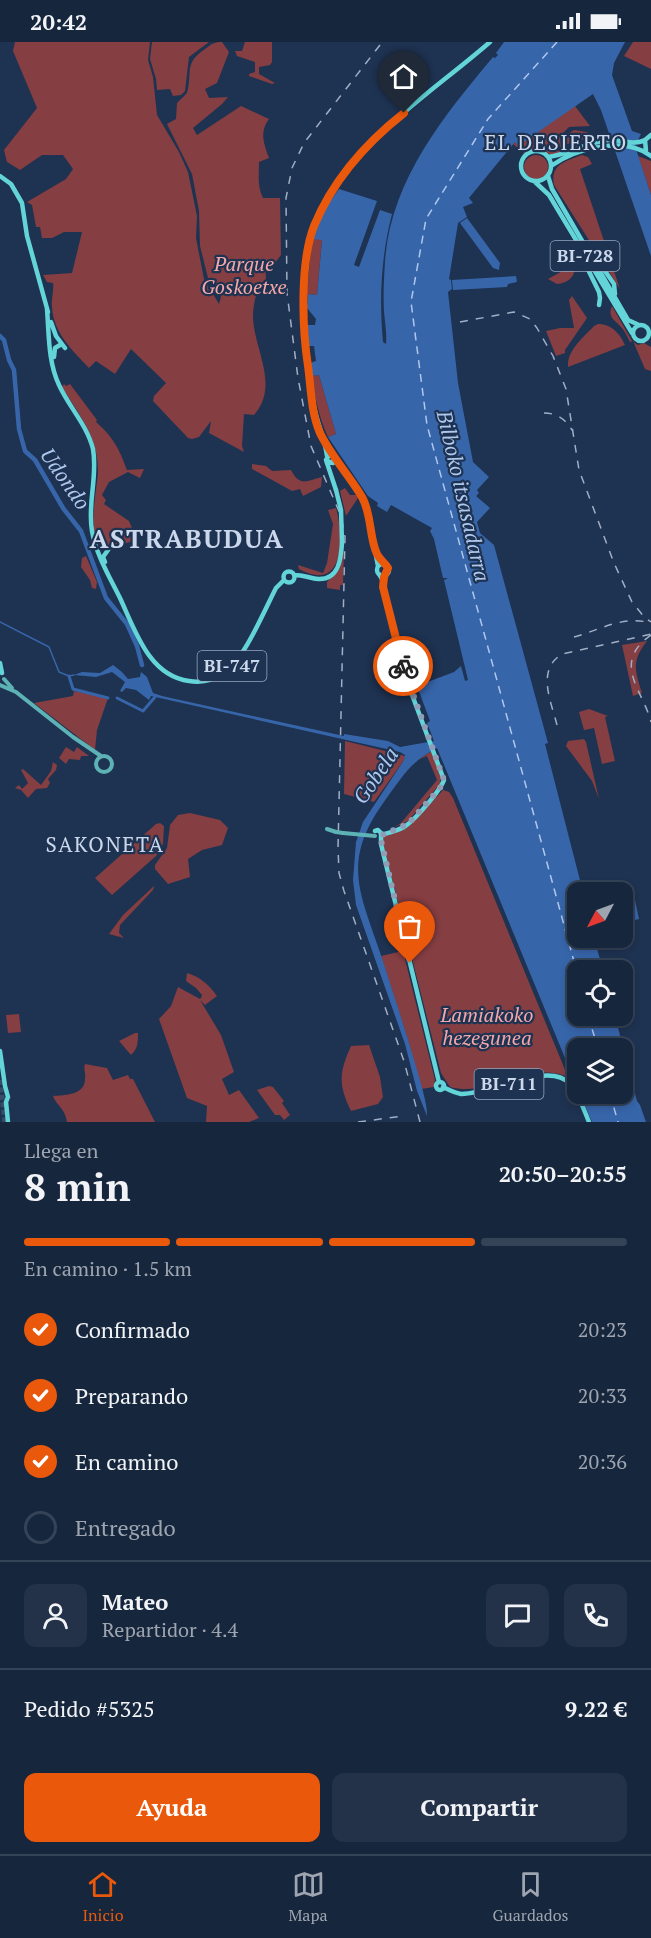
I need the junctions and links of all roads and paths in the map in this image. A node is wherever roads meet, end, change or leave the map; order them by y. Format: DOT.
graph roads {
  1 [pos="489,43"];
  2 [pos="651,135"];
  3 [pos="645,140"];
  4 [pos="594,144"];
  5 [pos="639,145"];
  6 [pos="646,151"];
  7 [pos="651,156"];
  8 [pos="548,157"];
  9 [pos="551,166"];
  10 [pos="548,176"];
  11 [pos="0,178"];
  12 [pos="534,182"];
  13 [pos="572,228"];
  14 [pos="615,294"];
  15 [pos="599,305"];
  16 [pos="47,309"];
  17 [pos="639,325"];
  18 [pos="633,333"];
  19 [pos="650,335"];
  20 [pos="644,341"];
  21 [pos="50,343"];
  22 [pos="651,343"];
  23 [pos="60,344"];
  24 [pos="53,368"];
  25 [pos="331,459"];
  26 [pos="94,541"];
  27 [pos="105,550"];
  28 [pos="377,554"];
  29 [pos="100,557"];
  30 [pos="385,564"];
  31 [pos="378,566"];
  32 [pos="378,574"];
  33 [pos="386,575"];
  34 [pos="111,579"];
  35 [pos="383,587"];
  36 [pos="0,663"];
  37 [pos="2,674"];
  38 [pos="0,685"];
  39 [pos="29,701"];
  40 [pos="100,758"];
  41 [pos="327,830"];
  42 [pos="336,832"];
  43 [pos="375,834"];
  44 [pos="329,835"];
  45 [pos="0,1051"];
  46 [pos="3,1090"];
  47 [pos="6,1102"];
  48 [pos="0,1105"];
  49 [pos="8,1122"];
  50 [pos="589,1122"];
  1 -- 25 [label="main road"];
  2 -- 3 [label="main road"];
  3 -- 5 [label="main road"];
  3 -- 6 [label="main road"];
  4 -- 5 [label="main road, BI-728"];
  4 -- 5 [label="main road, BI-728"];
  4 -- 8 [label="main road, BI-728"];
  4 -- 9 [label="main road, BI-728"];
  5 -- 6 [label="main road"];
  6 -- 7 [label="main road"];
  8 -- 9 [label="main road"];
  8 -- 12 [label="main road, BI-728"];
  9 -- 10 [label="main road"];
  10 -- 12 [label="main road"];
  10 -- 13 [label="main road, BI-728"];
  11 -- 16 [label="main road, BI-747"];
  12 -- 13 [label="main road, BI-728"];
  13 -- 14 [label="main road"];
  13 -- 15 [label="main road"];
  13 -- 17 [label="main road, BI-728"];
  13 -- 18 [label="main road, BI-728"];
  16 -- 21 [label="main road, BI-747"];
  16 -- 23 [label="main road"];
  17 -- 18 [label="main road"];
  17 -- 19 [label="main road, BI-728"];
  18 -- 20 [label="main road, BI-728"];
  19 -- 20 [label="main road, BI-728"];
  20 -- 22 [label="main road"];
  21 -- 23 [label="main road"];
  21 -- 24 [label="main road, BI-747"];
  23 -- 24 [label="main road"];
  24 -- 26 [label="main road, BI-747"];
  25 -- 28 [label="main road"];
  25 -- 34 [label="main road, BI-747, bridge"];
  26 -- 27 [label="main road"];
  26 -- 29 [label="main road, BI-747"];
  27 -- 29 [label="main road"];
  27 -- 34 [label="main road"];
  28 -- 30 [label="main road"];
  28 -- 31 [label="main road"];
  29 -- 34 [label="main road, BI-747"];
  30 -- 31 [label="main road"];
  30 -- 33 [label="main road"];
  31 -- 32 [label="main road"];
  32 -- 33 [label="main road"];
  32 -- 35 [label="main road"];
  33 -- 35 [label="main road"];
  35 -- 43 [label="main road"];
  36 -- 37 [label="main road"];
  37 -- 38 [label="street"];
  37 -- 39 [label="street"];
  38 -- 39 [label="street"];
  39 -- 40 [label="street"];
  41 -- 42 [label="street"];
  42 -- 43 [label="street, bridge"];
  42 -- 44 [label="street"];
  43 -- 50 [label="main road, BI-711"];
  45 -- 46 [label="main road"];
  46 -- 47 [label="main road"];
  47 -- 48 [label="main road"];
  47 -- 49 [label="main road"];
}
